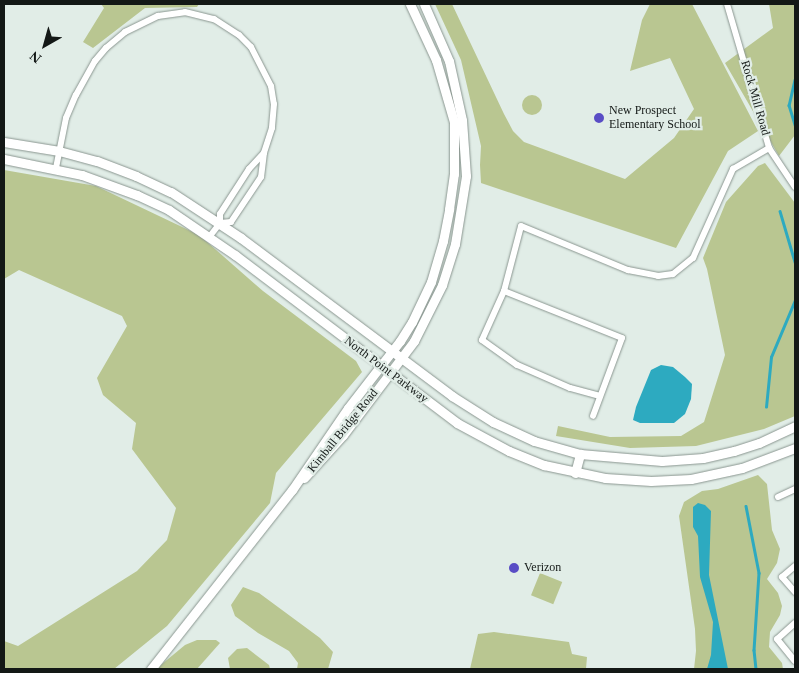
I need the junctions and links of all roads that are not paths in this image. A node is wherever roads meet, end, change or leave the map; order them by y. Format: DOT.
graph roads {
  1 [pos="410,4"];
  2 [pos="424,4"];
  3 [pos="726,4"];
  4 [pos="4,142"];
  5 [pos="769,148"];
  6 [pos="59,151"];
  7 [pos="264,153"];
  8 [pos="4,159"];
  9 [pos="56,168"];
  10 [pos="795,187"];
  11 [pos="220,222"];
  12 [pos="210,236"];
  13 [pos="504,291"];
  14 [pos="392,352"];
  15 [pos="400,358"];
  16 [pos="380,366"];
  17 [pos="389,373"];
  18 [pos="600,396"];
  19 [pos="593,416"];
  20 [pos="795,426"];
  21 [pos="795,448"];
  22 [pos="580,454"];
  23 [pos="575,473"];
  24 [pos="795,489"];
  25 [pos="292,490"];
  26 [pos="778,497"];
  27 [pos="795,566"];
  28 [pos="795,592"];
  29 [pos="795,624"];
  30 [pos="795,661"];
  31 [pos="151,669"];
  1 -- 14 [label="street, Kimball Bridge Road"];
  2 -- 15 [label="street, Kimball Bridge Road"];
  3 -- 5 [label="street, Rock Mill Road"];
  4 -- 6 [label="street, North Point Parkway"];
  5 -- 10 [label="street, Rock Mill Road"];
  5 -- 13 [label="street"];
  6 -- 7 [label="street"];
  6 -- 9 [label="street"];
  6 -- 11 [label="street, North Point Parkway"];
  7 -- 11 [label="street"];
  7 -- 11 [label="street"];
  8 -- 9 [label="street, North Point Parkway"];
  9 -- 12 [label="street, North Point Parkway"];
  11 -- 12 [label="street"];
  11 -- 14 [label="street, North Point Parkway"];
  12 -- 16 [label="street, North Point Parkway"];
  13 -- 18 [label="street"];
  13 -- 18 [label="street"];
  14 -- 15 [label="street, North Point Parkway"];
  14 -- 16 [label="street, Kimball Bridge Road"];
  15 -- 17 [label="street, Kimball Bridge Road"];
  15 -- 22 [label="street, North Point Parkway"];
  16 -- 17 [label="street, North Point Parkway"];
  16 -- 25 [label="street, Kimball Bridge Road"];
  17 -- 23 [label="street, North Point Parkway"];
  17 -- 25 [label="street, Kimball Bridge Road"];
  18 -- 19 [label="street"];
  20 -- 22 [label="street, North Point Parkway"];
  21 -- 23 [label="street, North Point Parkway"];
  22 -- 23 [label="street"];
  24 -- 26 [label="street"];
  25 -- 31 [label="street, Kimball Bridge Road"];
  27 -- 28 [label="street"];
  29 -- 30 [label="street"];
}
